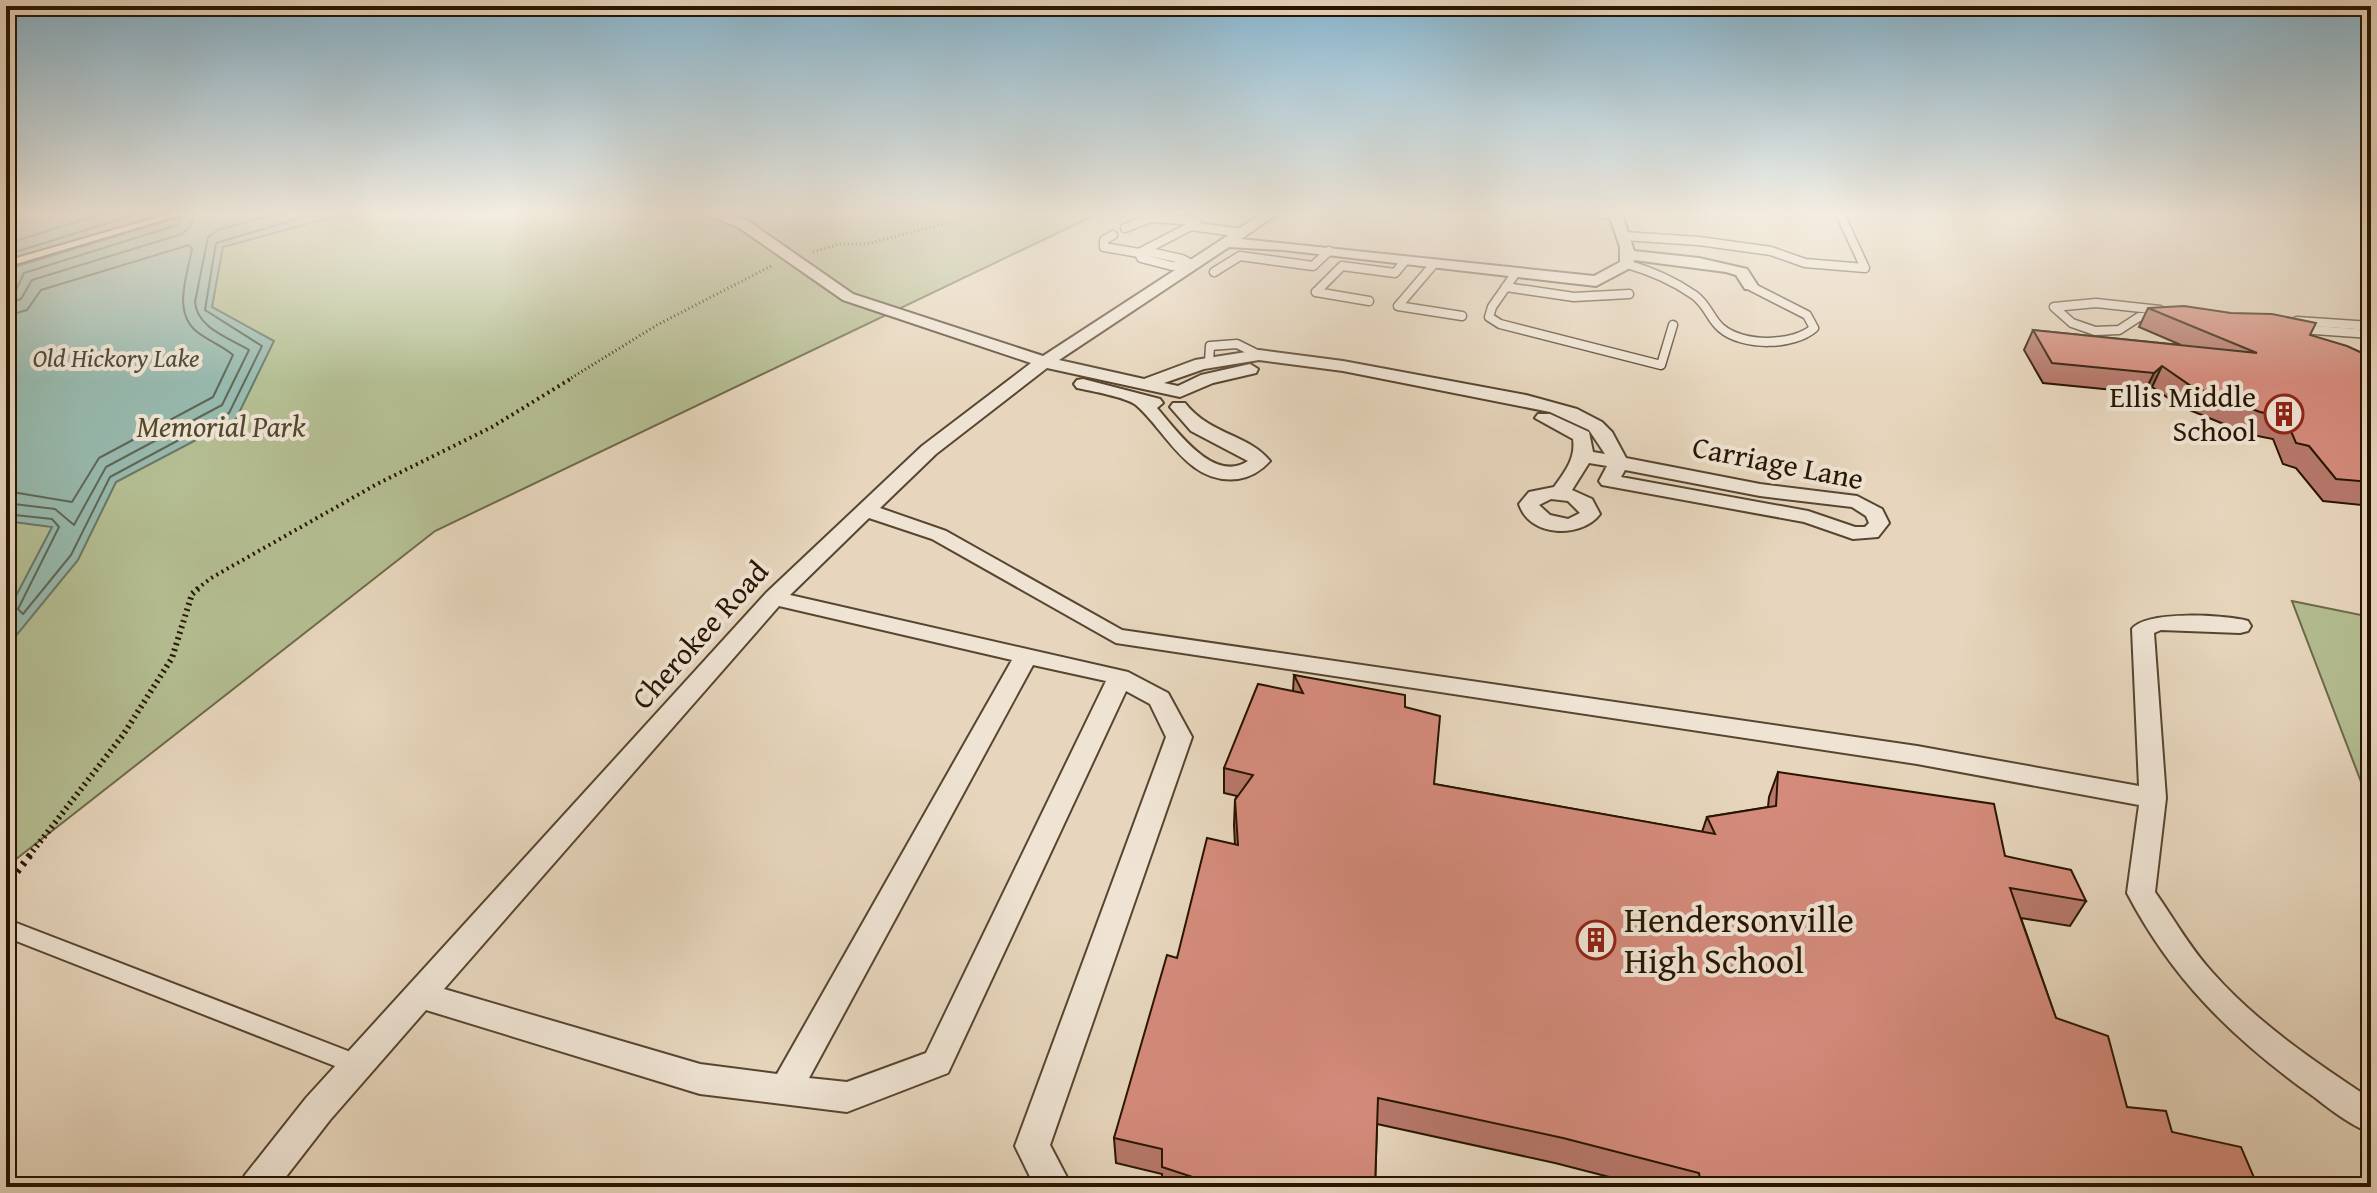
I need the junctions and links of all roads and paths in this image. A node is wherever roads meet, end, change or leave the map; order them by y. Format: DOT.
graph roads {
  1 [pos="760,270"];
  2 [pos="809,270"];
  3 [pos="1203,270"];
  4 [pos="1338,270"];
  5 [pos="1370,270"];
  6 [pos="1398,270"];
  7 [pos="1429,270"];
  8 [pos="1459,270"];
  9 [pos="1612,270"];
  10 [pos="1646,270"];
  11 [pos="1734,270"];
  12 [pos="1510,281"];
  13 [pos="1750,286"];
  14 [pos="1629,294"];
  15 [pos="1369,301"];
  16 [pos="2171,315"];
  17 [pos="1462,316"];
  18 [pos="1673,325"];
  19 [pos="2371,326"];
  20 [pos="2371,334"];
  21 [pos="1266,360"];
  22 [pos="1038,367"];
  23 [pos="1145,392"];
  24 [pos="1476,397"];
  25 [pos="1180,400"];
  26 [pos="1579,464"];
  27 [pos="1613,472"];
  28 [pos="1560,493"];
  29 [pos="1587,504"];
  30 [pos="866,510"];
  31 [pos="774,598"];
  32 [pos="2240,626"];
  33 [pos="1026,656"];
  34 [pos="1120,677"];
  35 [pos="2153,798"];
  36 [pos="6,886"];
  37 [pos="6,928"];
  38 [pos="420,995"];
  39 [pos="340,1058"];
  40 [pos="786,1089"];
  41 [pos="2371,1118"];
  42 [pos="257,1187"];
  43 [pos="1054,1187"];
  1 -- 36 [label="path"];
  2 -- 22 [label="street"];
  3 -- 22 [label="street, Cherokee Road"];
  4 -- 15 [label="lane"];
  5 -- 6 [label="lane"];
  7 -- 17 [label="lane"];
  8 -- 12 [label="street"];
  9 -- 12 [label="street"];
  10 -- 13 [label="lane"];
  11 -- 13 [label="street"];
  12 -- 14 [label="lane"];
  12 -- 18 [label="lane"];
  16 -- 16 [label="lane"];
  19 -- 20 [label="lane"];
  21 -- 23 [label="street"];
  21 -- 24 [label="street"];
  21 -- 25 [label="street"];
  22 -- 23 [label="street"];
  22 -- 30 [label="street, Cherokee Road"];
  23 -- 25 [label="street"];
  23 -- 25 [label="street"];
  24 -- 26 [label="street"];
  24 -- 27 [label="street"];
  26 -- 27 [label="street, Carriage Lane"];
  26 -- 28 [label="street"];
  27 -- 27 [label="street, Carriage Lane"];
  27 -- 29 [label="street"];
  28 -- 29 [label="street"];
  28 -- 29 [label="street"];
  30 -- 31 [label="street, Cherokee Road"];
  30 -- 35 [label="street"];
  31 -- 33 [label="street"];
  31 -- 38 [label="street, Cherokee Road"];
  32 -- 35 [label="street"];
  33 -- 34 [label="street"];
  33 -- 40 [label="street"];
  34 -- 40 [label="street"];
  34 -- 43 [label="street"];
  35 -- 41 [label="street"];
  37 -- 39 [label="street"];
  38 -- 40 [label="street"];
  38 -- 42 [label="street, Cherokee Road"];
}
